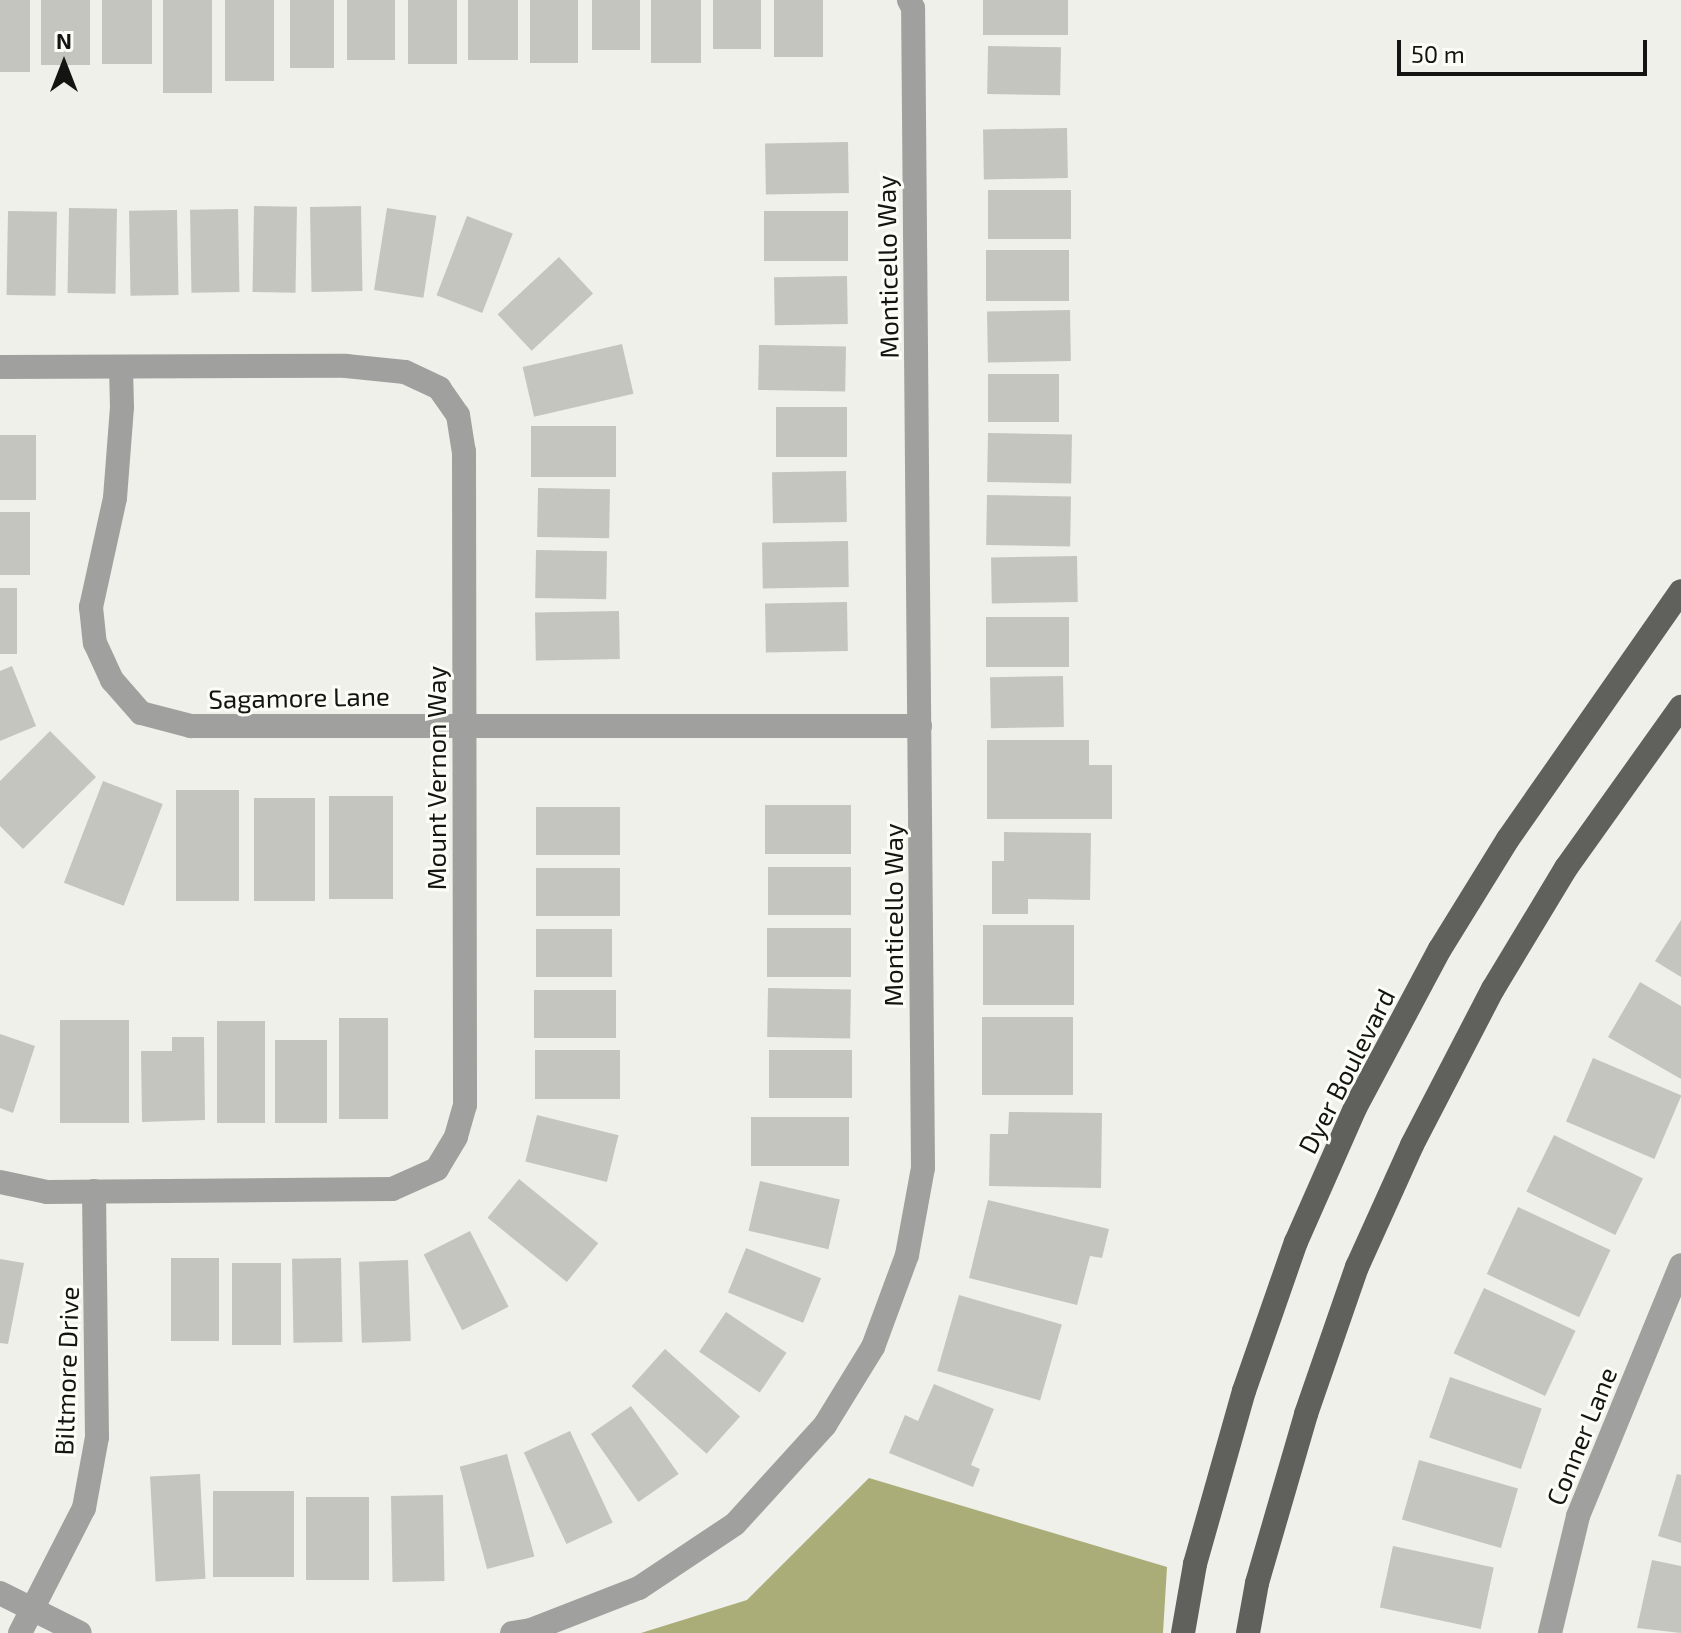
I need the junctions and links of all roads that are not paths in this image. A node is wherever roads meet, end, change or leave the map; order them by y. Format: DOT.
graph roads {
  1 [pos="909,0"];
  2 [pos="0,367"];
  3 [pos="121,367"];
  4 [pos="1681,591"];
  5 [pos="1681,707"];
  6 [pos="464,724"];
  7 [pos="920,726"];
  8 [pos="0,1182"];
  9 [pos="94,1191"];
  10 [pos="1681,1265"];
  11 [pos="0,1593"];
  12 [pos="26,1622"];
  13 [pos="80,1633"];
  14 [pos="512,1633"];
  15 [pos="1183,1633"];
  16 [pos="1248,1633"];
  17 [pos="1550,1633"];
  1 -- 7 [label="street, Monticello Way"];
  2 -- 3 [label="street, Mount Vernon Way"];
  3 -- 6 [label="street, Mount Vernon Way"];
  3 -- 6 [label="street, Sagamore Lane"];
  4 -- 15 [label="main road, Dyer Boulevard"];
  5 -- 16 [label="main road"];
  6 -- 7 [label="street, Sagamore Lane"];
  6 -- 9 [label="street, Mount Vernon Way"];
  7 -- 14 [label="street, Monticello Way"];
  8 -- 9 [label="street, Mount Vernon Way"];
  9 -- 12 [label="street, Biltmore Drive"];
  10 -- 17 [label="street, Conner Lane"];
  11 -- 12 [label="street"];
  12 -- 13 [label="street"];
}
